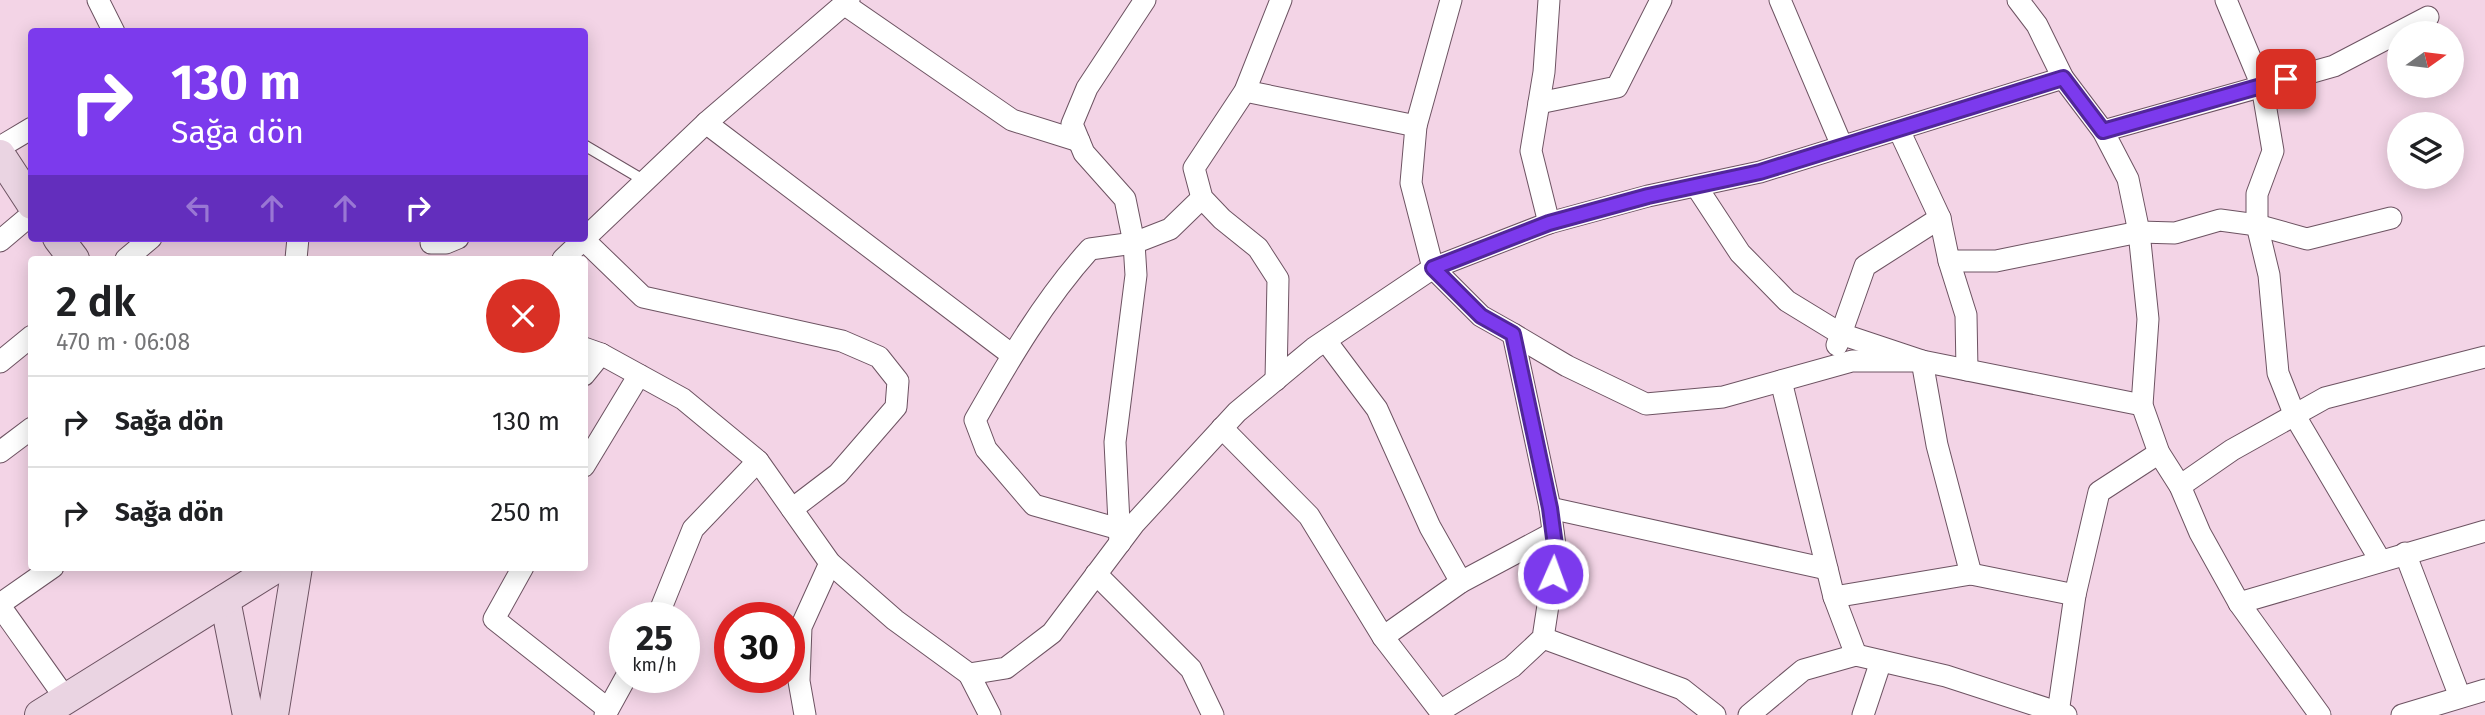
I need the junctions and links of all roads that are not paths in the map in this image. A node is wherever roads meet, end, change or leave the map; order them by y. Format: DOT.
graph roads {
  1 [pos="98,0"];
  2 [pos="1145,0"];
  3 [pos="1281,0"];
  4 [pos="1451,0"];
  5 [pos="1549,0"];
  6 [pos="1661,0"];
  7 [pos="1780,0"];
  8 [pos="2018,0"];
  9 [pos="2226,0"];
  10 [pos="847,2"];
  11 [pos="2428,17"];
  12 [pos="112,28"];
  13 [pos="2063,78"];
  14 [pos="2262,86"];
  15 [pos="1245,91"];
  16 [pos="1539,103"];
  17 [pos="706,122"];
  18 [pos="1416,126"];
  19 [pos="28,130"];
  20 [pos="1899,130"];
  21 [pos="2103,131"];
  22 [pos="1079,141"];
  23 [pos="1842,146"];
  24 [pos="0,147"];
  25 [pos="588,147"];
  26 [pos="0,155"];
  27 [pos="645,181"];
  28 [pos="1696,186"];
  29 [pos="28,198"];
  30 [pos="1202,198"];
  31 [pos="28,217"];
  32 [pos="1940,218"];
  33 [pos="2391,218"];
  34 [pos="1549,223"];
  35 [pos="2257,225"];
  36 [pos="2139,232"];
  37 [pos="588,235"];
  38 [pos="0,241"];
  39 [pos="61,242"];
  40 [pos="146,242"];
  41 [pos="448,242"];
  42 [pos="581,242"];
  43 [pos="585,242"];
  44 [pos="1134,243"];
  45 [pos="431,247"];
  46 [pos="72,256"];
  47 [pos="130,256"];
  48 [pos="566,256"];
  49 [pos="1949,261"];
  50 [pos="1433,268"];
  51 [pos="1513,334"];
  52 [pos="1842,334"];
  53 [pos="28,339"];
  54 [pos="1326,341"];
  55 [pos="593,351"];
  56 [pos="1012,355"];
  57 [pos="2485,357"];
  58 [pos="1922,361"];
  59 [pos="0,362"];
  60 [pos="1829,368"];
  61 [pos="1967,370"];
  62 [pos="639,375"];
  63 [pos="1276,380"];
  64 [pos="1782,381"];
  65 [pos="2142,405"];
  66 [pos="2295,416"];
  67 [pos="1222,428"];
  68 [pos="28,431"];
  69 [pos="0,452"];
  70 [pos="2159,453"];
  71 [pos="588,459"];
  72 [pos="758,461"];
  73 [pos="2180,486"];
  74 [pos="1550,508"];
  75 [pos="792,509"];
  76 [pos="2485,531"];
  77 [pos="1553,533"];
  78 [pos="1119,536"];
  79 [pos="2405,553"];
  80 [pos="2380,560"];
  81 [pos="830,563"];
  82 [pos="1827,569"];
  83 [pos="48,571"];
  84 [pos="271,571"];
  85 [pos="296,571"];
  86 [pos="521,571"];
  87 [pos="1096,574"];
  88 [pos="1971,574"];
  89 [pos="1461,582"];
  90 [pos="2075,595"];
  91 [pos="1833,597"];
  92 [pos="225,600"];
  93 [pos="663,602"];
  94 [pos="2239,603"];
  95 [pos="0,606"];
  96 [pos="1383,636"];
  97 [pos="1544,638"];
  98 [pos="1856,655"];
  99 [pos="1881,661"];
  100 [pos="969,674"];
  101 [pos="2485,690"];
  102 [pos="617,693"];
  103 [pos="2460,697"];
  104 [pos="66,699"];
  105 [pos="607,712"];
  106 [pos="1442,713"];
  107 [pos="2062,714"];
  108 [pos="40,715"];
  109 [pos="248,715"];
  110 [pos="273,715"];
  111 [pos="805,715"];
  112 [pos="990,715"];
  113 [pos="1213,715"];
  114 [pos="1715,715"];
  115 [pos="1749,715"];
  116 [pos="1863,715"];
  117 [pos="2320,715"];
  118 [pos="2402,715"];
  1 -- 12 [label="street"];
  2 -- 22 [label="street"];
  3 -- 15 [label="street"];
  4 -- 18 [label="street"];
  5 -- 16 [label="street"];
  6 -- 16 [label="street"];
  7 -- 23 [label="street"];
  8 -- 13 [label="street"];
  9 -- 14 [label="street"];
  10 -- 17 [label="street"];
  10 -- 22 [label="street"];
  11 -- 14 [label="street"];
  13 -- 20 [label="street"];
  13 -- 21 [label="street"];
  14 -- 21 [label="street"];
  14 -- 35 [label="street"];
  15 -- 18 [label="street"];
  15 -- 30 [label="street"];
  16 -- 34 [label="street"];
  17 -- 27 [label="street"];
  17 -- 56 [label="street"];
  18 -- 50 [label="street"];
  19 -- 24 [label="street"];
  20 -- 23 [label="street"];
  20 -- 32 [label="street"];
  21 -- 36 [label="street"];
  22 -- 44 [label="street"];
  23 -- 28 [label="street"];
  25 -- 27 [label="lane"];
  26 -- 29 [label="street"];
  27 -- 37 [label="street"];
  28 -- 34 [label="street"];
  28 -- 52 [label="street"];
  30 -- 44 [label="street"];
  30 -- 63 [label="street"];
  31 -- 38 [label="street"];
  32 -- 49 [label="street"];
  32 -- 52 [label="street"];
  33 -- 35 [label="street"];
  34 -- 50 [label="street"];
  35 -- 36 [label="street"];
  35 -- 66 [label="street"];
  36 -- 49 [label="street"];
  36 -- 65 [label="street"];
  39 -- 46 [label="street"];
  40 -- 47 [label="street"];
  41 -- 45 [label="street"];
  42 -- 48 [label="street"];
  43 -- 75 [label="street"];
  44 -- 56 [label="street"];
  44 -- 78 [label="street"];
  49 -- 61 [label="street"];
  50 -- 51 [label="street"];
  50 -- 54 [label="street"];
  51 -- 64 [label="street"];
  51 -- 74 [label="street"];
  52 -- 58 [label="street"];
  52 -- 60 [label="street"];
  53 -- 59 [label="street"];
  54 -- 63 [label="street"];
  54 -- 89 [label="street"];
  55 -- 62 [label="street"];
  56 -- 78 [label="street"];
  57 -- 66 [label="street"];
  58 -- 60 [label="street"];
  58 -- 61 [label="street"];
  58 -- 88 [label="street"];
  60 -- 64 [label="street"];
  61 -- 65 [label="street"];
  62 -- 71 [label="street"];
  62 -- 72 [label="street"];
  63 -- 67 [label="street"];
  64 -- 82 [label="street"];
  65 -- 70 [label="street"];
  66 -- 73 [label="street"];
  66 -- 80 [label="street"];
  67 -- 78 [label="street"];
  67 -- 96 [label="street"];
  68 -- 69 [label="street"];
  70 -- 73 [label="street"];
  70 -- 90 [label="street"];
  72 -- 75 [label="street"];
  72 -- 93 [label="street"];
  73 -- 94 [label="street"];
  74 -- 77 [label="street"];
  74 -- 82 [label="street"];
  75 -- 81 [label="street"];
  76 -- 79 [label="street"];
  77 -- 89 [label="street"];
  77 -- 97 [label="street"];
  78 -- 87 [label="street"];
  79 -- 80 [label="street"];
  79 -- 103 [label="street"];
  80 -- 94 [label="street"];
  81 -- 100 [label="street"];
  81 -- 111 [label="street"];
  82 -- 91 [label="street"];
  83 -- 95 [label="street"];
  84 -- 92 [label="street"];
  85 -- 110 [label="street"];
  86 -- 105 [label="street"];
  87 -- 100 [label="street"];
  87 -- 113 [label="street"];
  88 -- 90 [label="street"];
  88 -- 91 [label="street"];
  89 -- 96 [label="street"];
  90 -- 107 [label="street"];
  91 -- 98 [label="street"];
  92 -- 104 [label="street"];
  92 -- 109 [label="street"];
  94 -- 117 [label="street"];
  95 -- 104 [label="street"];
  96 -- 106 [label="street"];
  97 -- 106 [label="street"];
  97 -- 114 [label="street"];
  98 -- 99 [label="street"];
  98 -- 115 [label="street"];
  99 -- 107 [label="street"];
  99 -- 116 [label="street"];
  100 -- 112 [label="street"];
  101 -- 103 [label="street"];
  102 -- 105 [label="street"];
  103 -- 118 [label="street"];
  104 -- 108 [label="street"];
}
